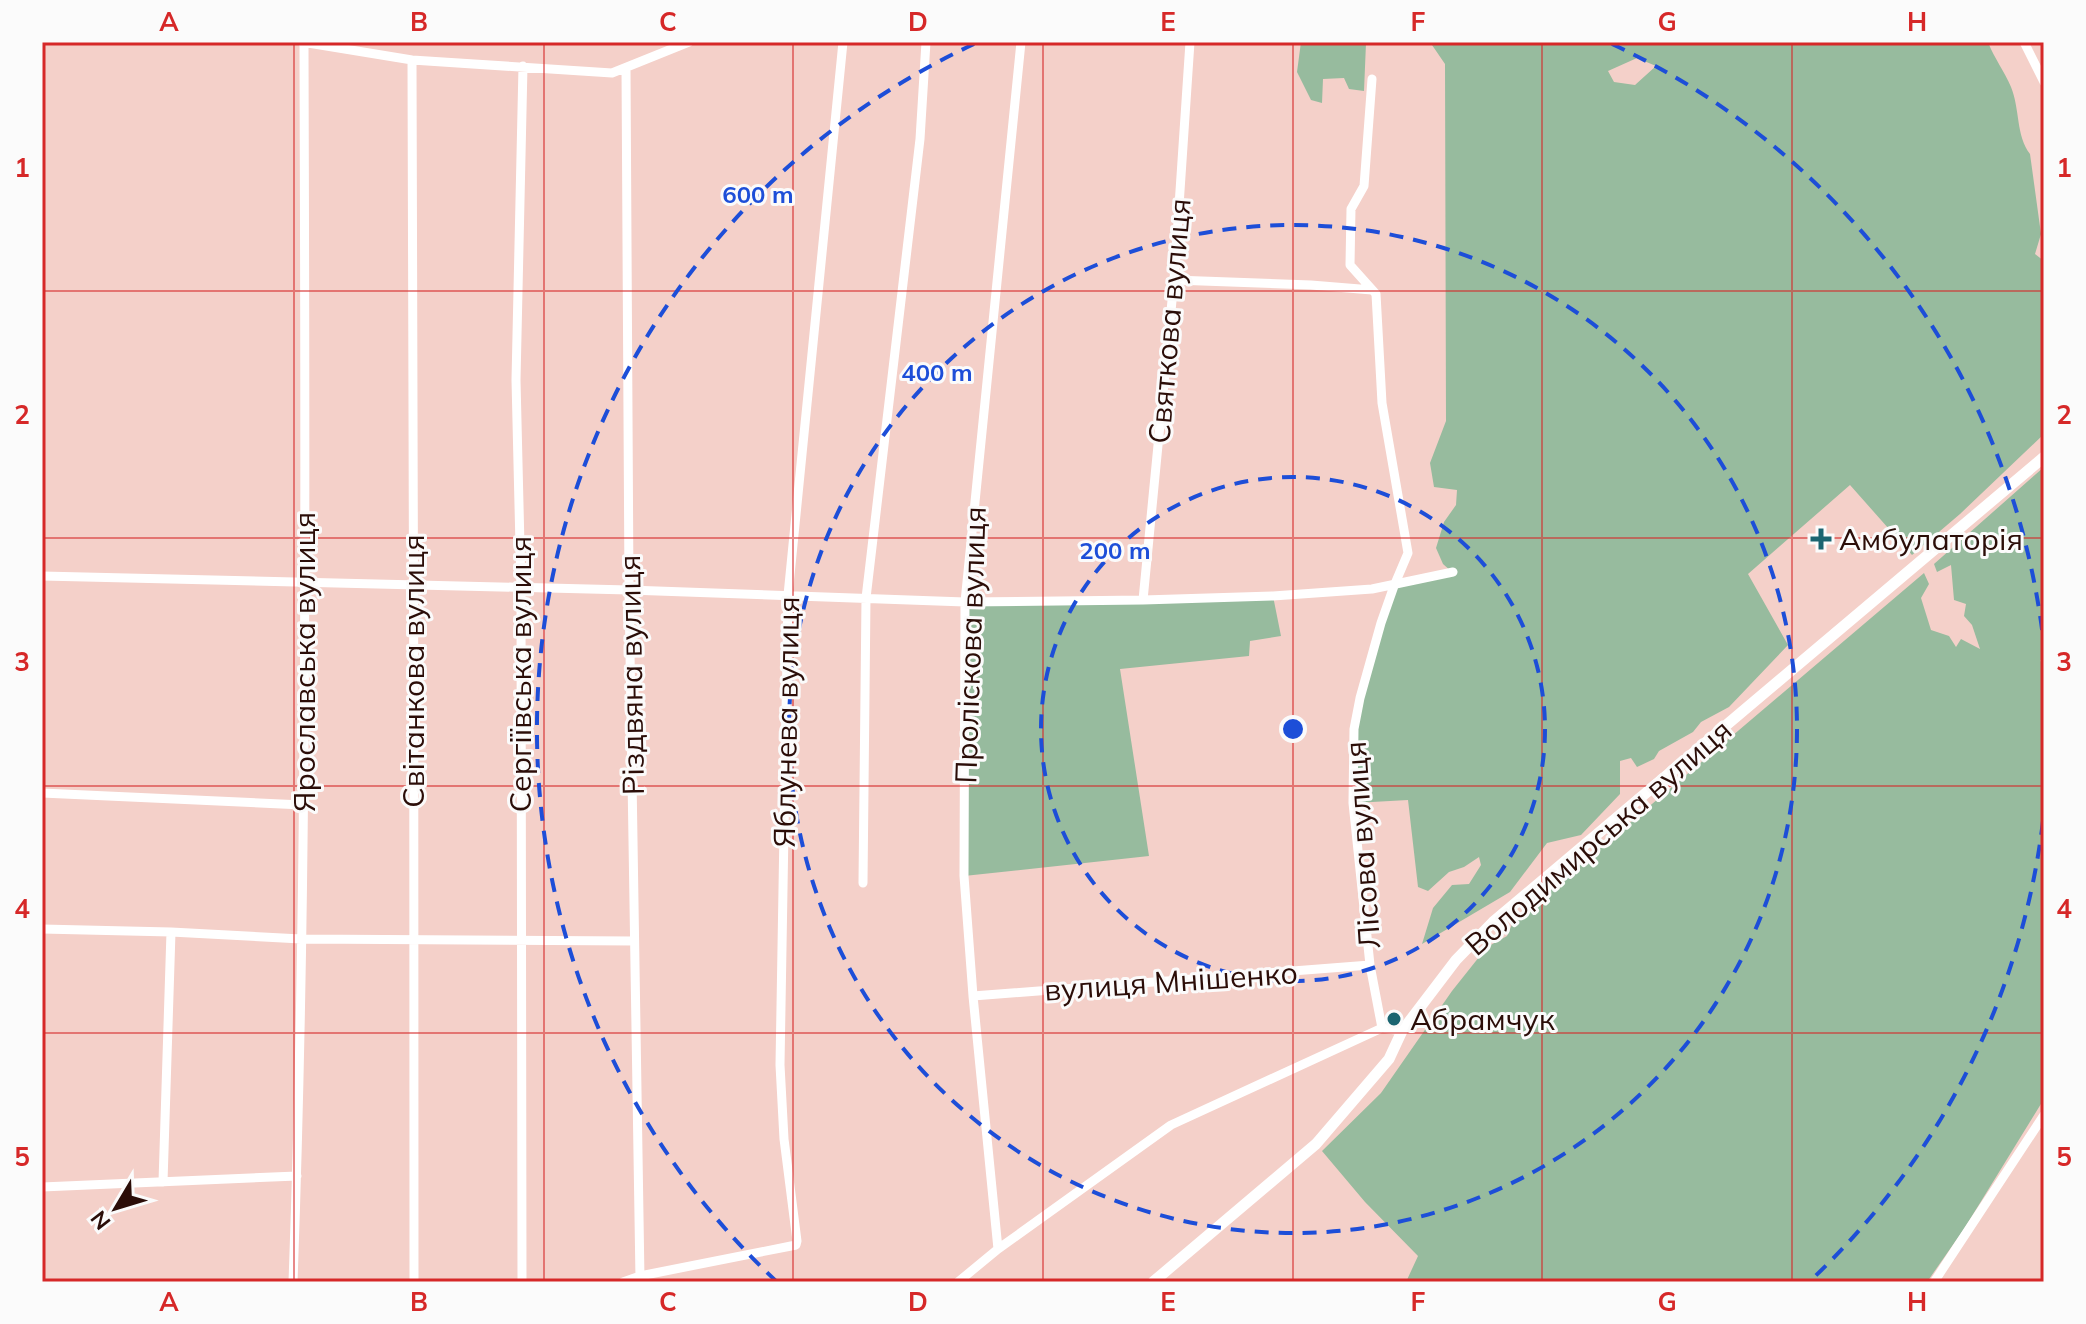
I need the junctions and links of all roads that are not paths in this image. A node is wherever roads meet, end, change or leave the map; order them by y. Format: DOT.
graph roads {
  1 [pos="303,42"];
  2 [pos="689,42"];
  3 [pos="843,42"];
  4 [pos="926,42"];
  5 [pos="1021,42"];
  6 [pos="1190,42"];
  7 [pos="2024,42"];
  8 [pos="412,60"];
  9 [pos="523,66"];
  10 [pos="626,68"];
  11 [pos="1372,79"];
  12 [pos="2044,82"];
  13 [pos="1174,280"];
  14 [pos="1372,290"];
  15 [pos="2044,457"];
  16 [pos="1453,572"];
  17 [pos="42,576"];
  18 [pos="304,583"];
  19 [pos="412,585"];
  20 [pos="1394,586"];
  21 [pos="521,588"];
  22 [pos="629,590"];
  23 [pos="788,595"];
  24 [pos="866,598"];
  25 [pos="1143,600"];
  26 [pos="965,602"];
  27 [pos="42,793"];
  28 [pos="303,805"];
  29 [pos="863,883"];
  30 [pos="42,929"];
  31 [pos="171,932"];
  32 [pos="301,939"];
  33 [pos="416,941"];
  34 [pos="520,941"];
  35 [pos="634,941"];
  36 [pos="1370,965"];
  37 [pos="973,996"];
  38 [pos="1382,1028"];
  39 [pos="1402,1031"];
  40 [pos="2044,1115"];
  41 [pos="297,1176"];
  42 [pos="163,1182"];
  43 [pos="42,1187"];
  44 [pos="998,1249"];
  45 [pos="640,1279"];
  46 [pos="293,1282"];
  47 [pos="414,1282"];
  48 [pos="522,1282"];
  49 [pos="623,1282"];
  50 [pos="958,1282"];
  51 [pos="1153,1282"];
  52 [pos="1934,1282"];
  1 -- 8 [label="street"];
  1 -- 18 [label="street, Ярославська вулиця"];
  2 -- 10 [label="street"];
  3 -- 23 [label="street, Яблунева вулиця"];
  4 -- 24 [label="street"];
  5 -- 26 [label="street, Проліскова вулиця"];
  6 -- 13 [label="street, Святкова вулиця"];
  7 -- 12 [label="street"];
  8 -- 9 [label="street"];
  8 -- 19 [label="street, Світанкова вулиця"];
  9 -- 10 [label="street"];
  9 -- 21 [label="street, Сергіївська вулиця"];
  10 -- 22 [label="street, Різдвяна вулиця"];
  11 -- 14 [label="street, Лісова вулиця"];
  13 -- 14 [label="street"];
  13 -- 25 [label="street, Святкова вулиця"];
  14 -- 20 [label="street, Лісова вулиця"];
  15 -- 39 [label="main road, Володимирська вулиця"];
  16 -- 20 [label="street"];
  17 -- 18 [label="street"];
  18 -- 19 [label="street"];
  18 -- 28 [label="street, Ярославська вулиця"];
  19 -- 21 [label="street"];
  19 -- 33 [label="street, Світанкова вулиця"];
  20 -- 25 [label="street"];
  20 -- 36 [label="street, Лісова вулиця"];
  21 -- 22 [label="street"];
  21 -- 34 [label="street, Сергіївська вулиця"];
  22 -- 23 [label="street"];
  22 -- 35 [label="street, Різдвяна вулиця"];
  23 -- 24 [label="street"];
  23 -- 45 [label="street, Яблунева вулиця"];
  24 -- 26 [label="street"];
  24 -- 29 [label="street"];
  25 -- 26 [label="street"];
  26 -- 37 [label="street, Проліскова вулиця"];
  27 -- 28 [label="street"];
  28 -- 32 [label="street, Ярославська вулиця"];
  30 -- 31 [label="street"];
  31 -- 32 [label="street"];
  31 -- 42 [label="street"];
  32 -- 33 [label="street"];
  32 -- 41 [label="street, Ярославська вулиця"];
  33 -- 34 [label="street"];
  33 -- 47 [label="street, Світанкова вулиця"];
  34 -- 35 [label="street"];
  34 -- 48 [label="street, Сергіївська вулиця"];
  35 -- 45 [label="street, Різдвяна вулиця"];
  36 -- 37 [label="street, вулиця Мнішенко"];
  36 -- 38 [label="street, Лісова вулиця"];
  37 -- 44 [label="street, Проліскова вулиця"];
  38 -- 39 [label="street"];
  38 -- 44 [label="street"];
  39 -- 51 [label="main road, Володимирська вулиця"];
  40 -- 52 [label="street"];
  41 -- 42 [label="street"];
  41 -- 46 [label="street, Ярославська вулиця"];
  42 -- 43 [label="street"];
  44 -- 50 [label="street"];
  45 -- 49 [label="street"];
}
